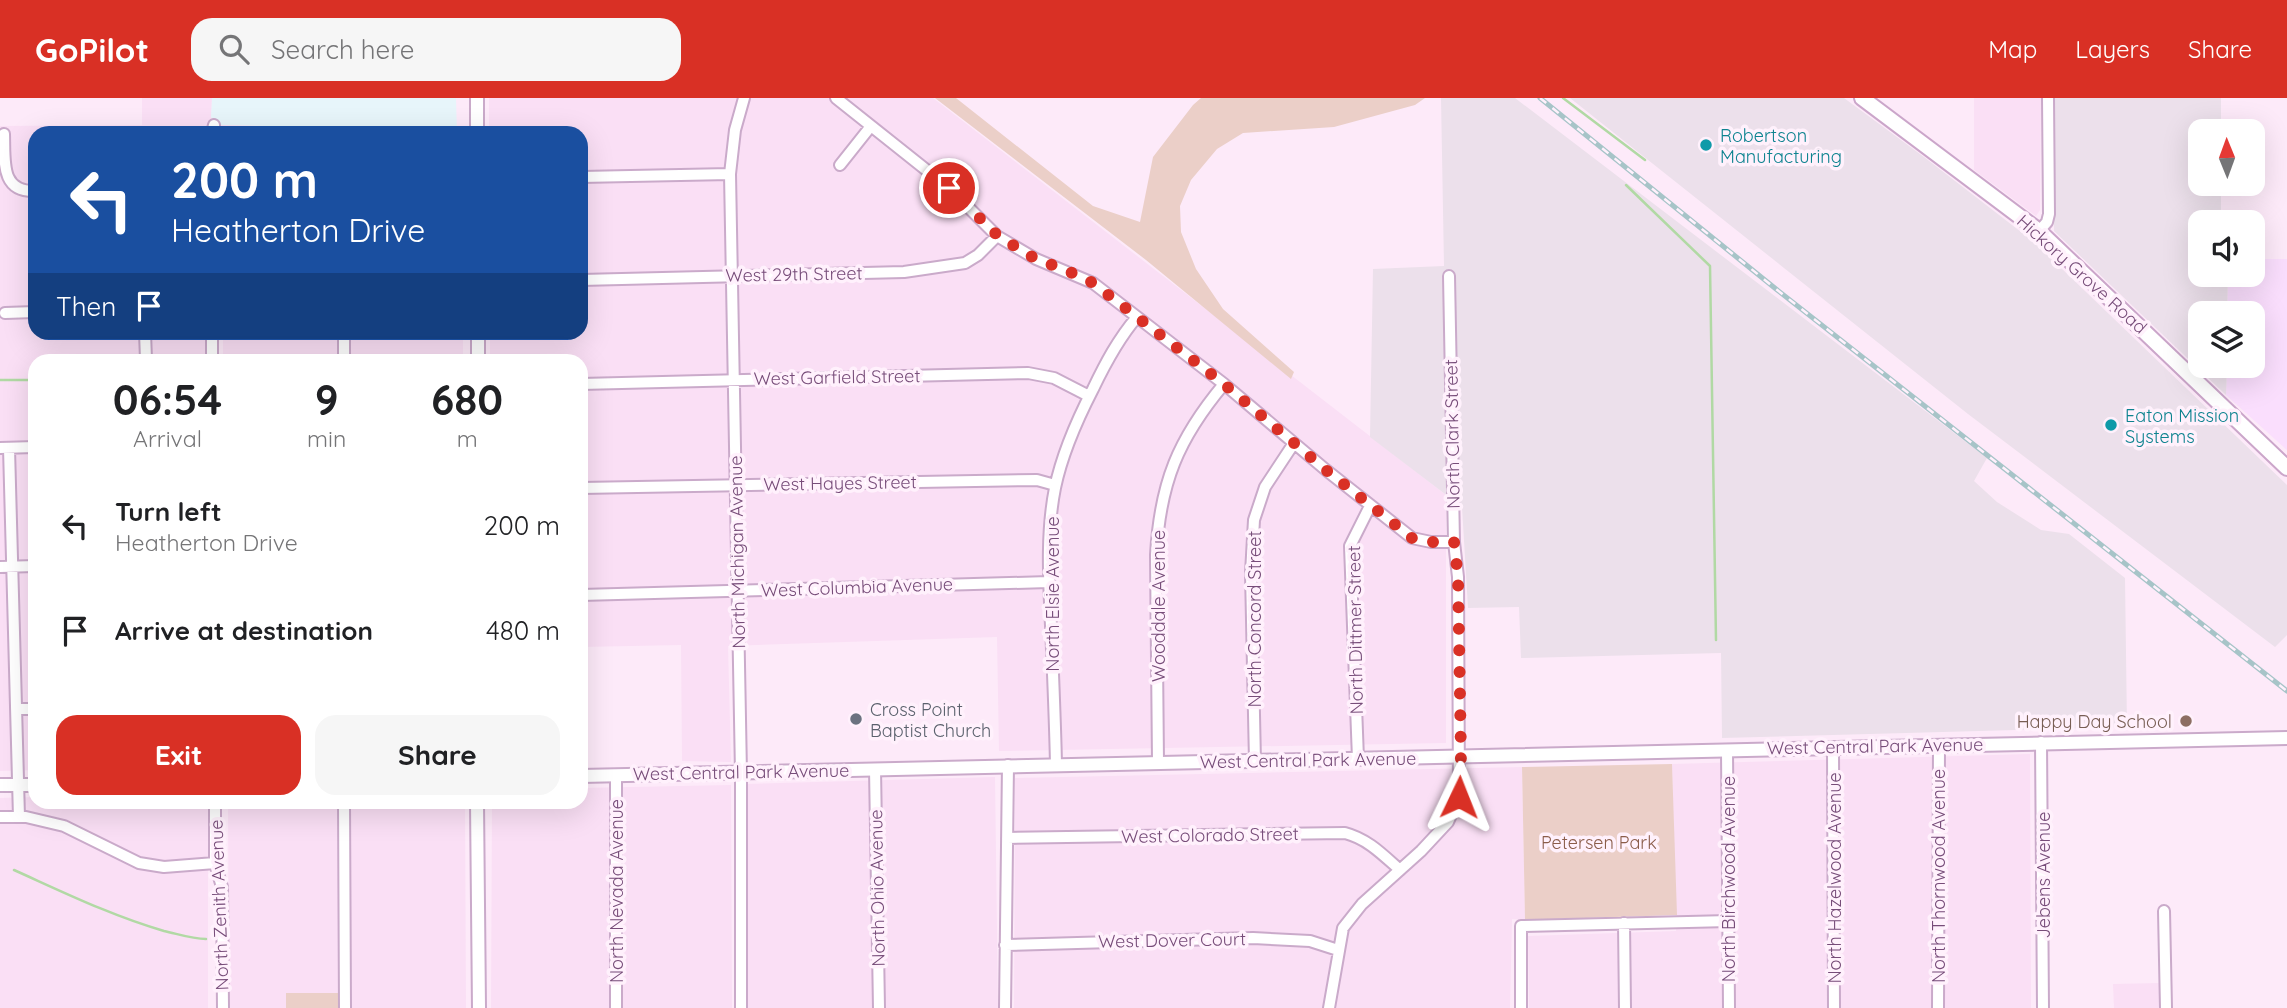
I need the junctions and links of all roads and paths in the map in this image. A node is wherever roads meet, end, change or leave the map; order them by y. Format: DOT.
graph roads {
  1 [pos="477,98"];
  2 [pos="744,98"];
  3 [pos="836,98"];
  4 [pos="1862,98"];
  5 [pos="2048,98"];
  6 [pos="477,126"];
  7 [pos="871,126"];
  8 [pos="4,134"];
  9 [pos="840,165"];
  10 [pos="730,174"];
  11 [pos="588,177"];
  12 [pos="28,190"];
  13 [pos="2039,231"];
  14 [pos="998,236"];
  15 [pos="732,275"];
  16 [pos="1449,276"];
  17 [pos="588,280"];
  18 [pos="28,312"];
  19 [pos="5,313"];
  20 [pos="1137,317"];
  21 [pos="734,379"];
  22 [pos="588,384"];
  23 [pos="1224,384"];
  24 [pos="1089,396"];
  25 [pos="1294,443"];
  26 [pos="28,447"];
  27 [pos="4,448"];
  28 [pos="2287,468"];
  29 [pos="736,485"];
  30 [pos="1055,485"];
  31 [pos="588,488"];
  32 [pos="1370,506"];
  33 [pos="1454,542"];
  34 [pos="28,566"];
  35 [pos="6,567"];
  36 [pos="1049,582"];
  37 [pos="738,591"];
  38 [pos="588,595"];
  39 [pos="16,709"];
  40 [pos="28,709"];
  41 [pos="2287,738"];
  42 [pos="2041,742"];
  43 [pos="1939,745"];
  44 [pos="1833,747"];
  45 [pos="1727,750"];
  46 [pos="1461,756"];
  47 [pos="1358,758"];
  48 [pos="1158,762"];
  49 [pos="1255,762"];
  50 [pos="1056,764"];
  51 [pos="1008,765"];
  52 [pos="875,769"];
  53 [pos="741,773"];
  54 [pos="616,775"];
  55 [pos="588,776"];
  56 [pos="0,785"];
  57 [pos="19,785"];
  58 [pos="28,785"];
  59 [pos="215,809"];
  60 [pos="344,809"];
  61 [pos="477,809"];
  62 [pos="0,817"];
  63 [pos="19,817"];
  64 [pos="1007,838"];
  65 [pos="215,863"];
  66 [pos="1400,870"];
  67 [pos="2165,911"];
  68 [pos="1730,921"];
  69 [pos="1624,923"];
  70 [pos="1005,944"];
  71 [pos="1338,950"];
  72 [pos="223,1008"];
  73 [pos="345,1008"];
  74 [pos="479,1008"];
  75 [pos="617,1008"];
  76 [pos="741,1008"];
  77 [pos="879,1008"];
  78 [pos="1005,1008"];
  79 [pos="1329,1008"];
  80 [pos="1521,1008"];
  81 [pos="1625,1008"];
  82 [pos="1729,1008"];
  83 [pos="1834,1008"];
  84 [pos="1938,1008"];
  85 [pos="2043,1008"];
  86 [pos="2166,1008"];
  1 -- 6 [label="street"];
  2 -- 10 [label="street, North Michigan Avenue"];
  3 -- 7 [label="street"];
  4 -- 13 [label="main road, Hickory Grove Road"];
  5 -- 13 [label="street"];
  7 -- 9 [label="street"];
  7 -- 14 [label="street"];
  8 -- 12 [label="street"];
  10 -- 11 [label="street"];
  10 -- 15 [label="street, North Michigan Avenue"];
  13 -- 28 [label="main road, Hickory Grove Road"];
  14 -- 15 [label="street, West 29th Street"];
  14 -- 20 [label="street"];
  15 -- 17 [label="street, West 29th Street"];
  15 -- 21 [label="street, North Michigan Avenue"];
  16 -- 33 [label="street, North Clark Street"];
  18 -- 19 [label="street"];
  20 -- 23 [label="street"];
  20 -- 24 [label="street, North Elsie Avenue"];
  21 -- 22 [label="street, West Garfield Street"];
  21 -- 24 [label="street, West Garfield Street"];
  21 -- 29 [label="street, North Michigan Avenue"];
  23 -- 25 [label="street"];
  23 -- 48 [label="street, Wooddale Avenue"];
  24 -- 30 [label="street, North Elsie Avenue"];
  25 -- 32 [label="street"];
  25 -- 49 [label="street, North Concord Street"];
  26 -- 27 [label="street"];
  27 -- 35 [label="street"];
  29 -- 30 [label="street, West Hayes Street"];
  29 -- 31 [label="street, West Hayes Street"];
  29 -- 37 [label="street, North Michigan Avenue"];
  30 -- 36 [label="street, North Elsie Avenue"];
  32 -- 33 [label="street"];
  32 -- 47 [label="street, North Dittmer Street"];
  33 -- 46 [label="street, North Clark Street"];
  34 -- 35 [label="street"];
  35 -- 39 [label="street"];
  36 -- 37 [label="street, West Columbia Avenue"];
  36 -- 50 [label="street, North Elsie Avenue"];
  37 -- 38 [label="street, West Columbia Avenue"];
  37 -- 53 [label="street, North Michigan Avenue"];
  39 -- 40 [label="street"];
  39 -- 57 [label="street"];
  41 -- 42 [label="street, West Central Park Avenue"];
  42 -- 43 [label="street, West Central Park Avenue"];
  42 -- 85 [label="street, Jebens Avenue"];
  43 -- 44 [label="street, West Central Park Avenue"];
  43 -- 84 [label="street, North Thornwood Avenue"];
  44 -- 45 [label="street, West Central Park Avenue"];
  44 -- 83 [label="street, North Hazelwood Avenue"];
  45 -- 46 [label="street, West Central Park Avenue"];
  45 -- 68 [label="street, North Birchwood Avenue"];
  46 -- 47 [label="street, West Central Park Avenue"];
  46 -- 66 [label="street, North Clark Street"];
  47 -- 49 [label="street, West Central Park Avenue"];
  48 -- 49 [label="street, West Central Park Avenue"];
  48 -- 50 [label="street, West Central Park Avenue"];
  50 -- 51 [label="street, West Central Park Avenue"];
  51 -- 52 [label="street, West Central Park Avenue"];
  51 -- 64 [label="street"];
  52 -- 53 [label="street, West Central Park Avenue"];
  52 -- 77 [label="street, North Ohio Avenue"];
  53 -- 54 [label="street, West Central Park Avenue"];
  53 -- 76 [label="street, North Michigan Avenue"];
  54 -- 55 [label="street, West Central Park Avenue"];
  54 -- 75 [label="street, North Nevada Avenue"];
  56 -- 57 [label="street"];
  57 -- 58 [label="street"];
  57 -- 63 [label="street"];
  59 -- 65 [label="street, North Zenith Avenue"];
  60 -- 73 [label="street"];
  61 -- 74 [label="street"];
  62 -- 63 [label="street"];
  63 -- 65 [label="street"];
  64 -- 66 [label="street, West Colorado Street"];
  64 -- 70 [label="street"];
  65 -- 72 [label="street, North Zenith Avenue"];
  66 -- 71 [label="street, North Clark Street"];
  67 -- 86 [label="street"];
  68 -- 69 [label="street"];
  68 -- 82 [label="street, North Birchwood Avenue"];
  69 -- 80 [label="street"];
  69 -- 81 [label="street"];
  70 -- 71 [label="street, West Dover Court"];
  70 -- 78 [label="street"];
  71 -- 79 [label="street, North Clark Street"];
}
